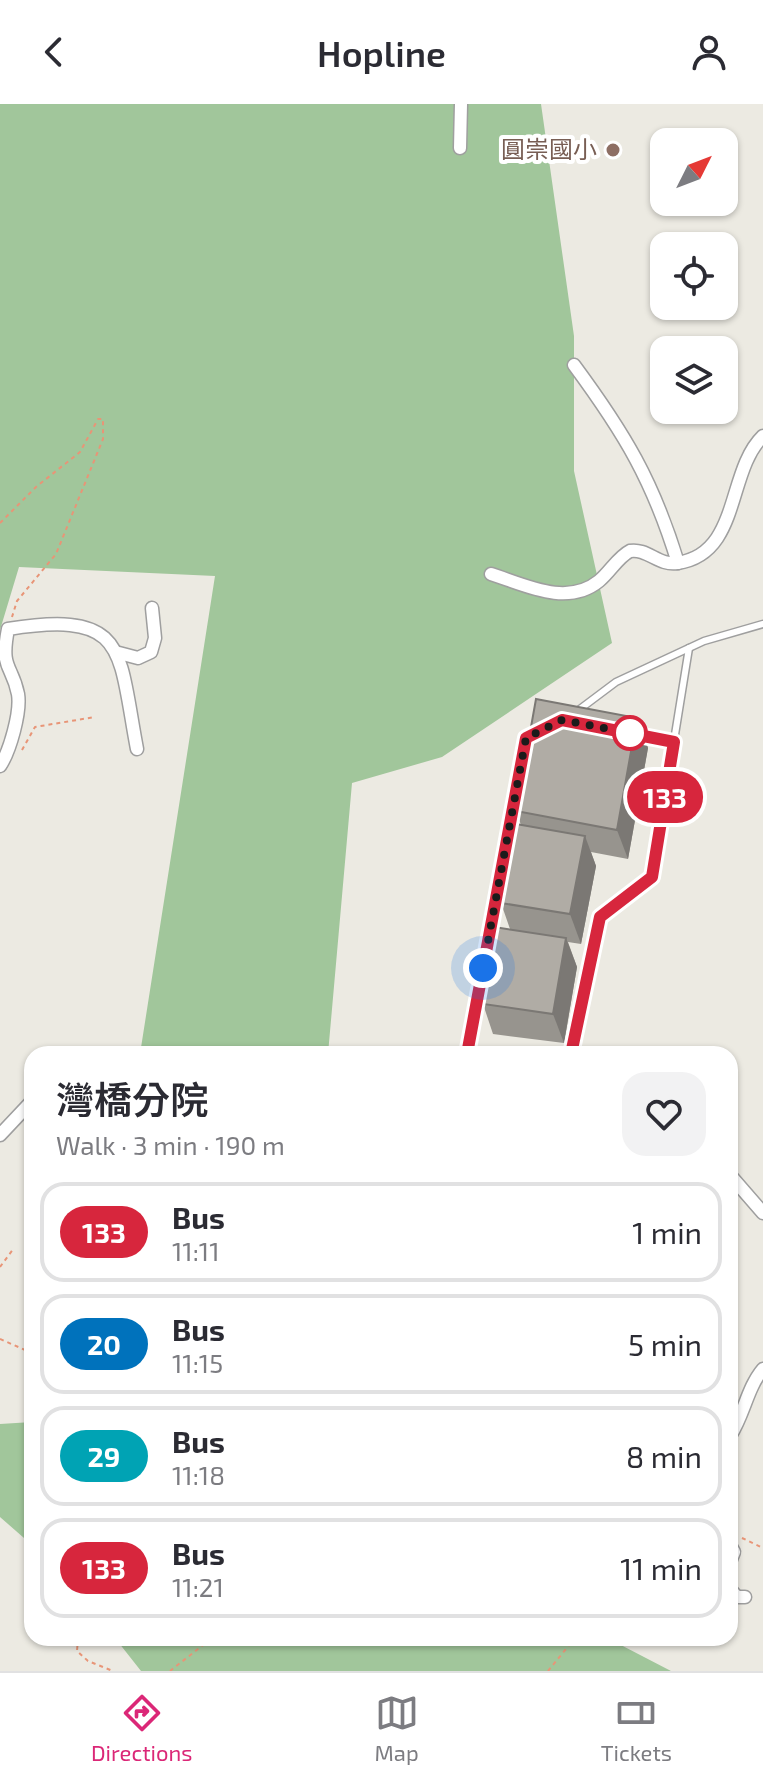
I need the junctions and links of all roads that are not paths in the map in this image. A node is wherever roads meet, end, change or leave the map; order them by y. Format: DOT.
graph roads {
  1 [pos="461,104"];
  2 [pos="460,148"];
  3 [pos="574,365"];
  4 [pos="763,436"];
  5 [pos="678,563"];
  6 [pos="491,574"];
  7 [pos="152,608"];
  8 [pos="763,624"];
  9 [pos="689,648"];
  10 [pos="119,653"];
  11 [pos="572,715"];
  12 [pos="538,732"];
  13 [pos="632,733"];
  14 [pos="674,742"];
  15 [pos="137,749"];
  16 [pos="2,763"];
  17 [pos="468,1046"];
  18 [pos="573,1046"];
  19 [pos="24,1110"];
  20 [pos="0,1135"];
  21 [pos="738,1184"];
  22 [pos="763,1213"];
  23 [pos="763,1369"];
  24 [pos="738,1423"];
  25 [pos="738,1597"];
  26 [pos="745,1597"];
  1 -- 2 [label="street"];
  3 -- 5 [label="street"];
  4 -- 5 [label="street"];
  5 -- 6 [label="street"];
  7 -- 10 [label="street"];
  8 -- 9 [label="lane"];
  9 -- 11 [label="lane"];
  9 -- 14 [label="lane"];
  10 -- 15 [label="street"];
  10 -- 16 [label="street"];
  12 -- 17 [label="lane"];
  13 -- 14 [label="lane"];
  14 -- 18 [label="lane"];
  19 -- 20 [label="street"];
  21 -- 22 [label="street"];
  23 -- 24 [label="street"];
  25 -- 26 [label="street"];
}
